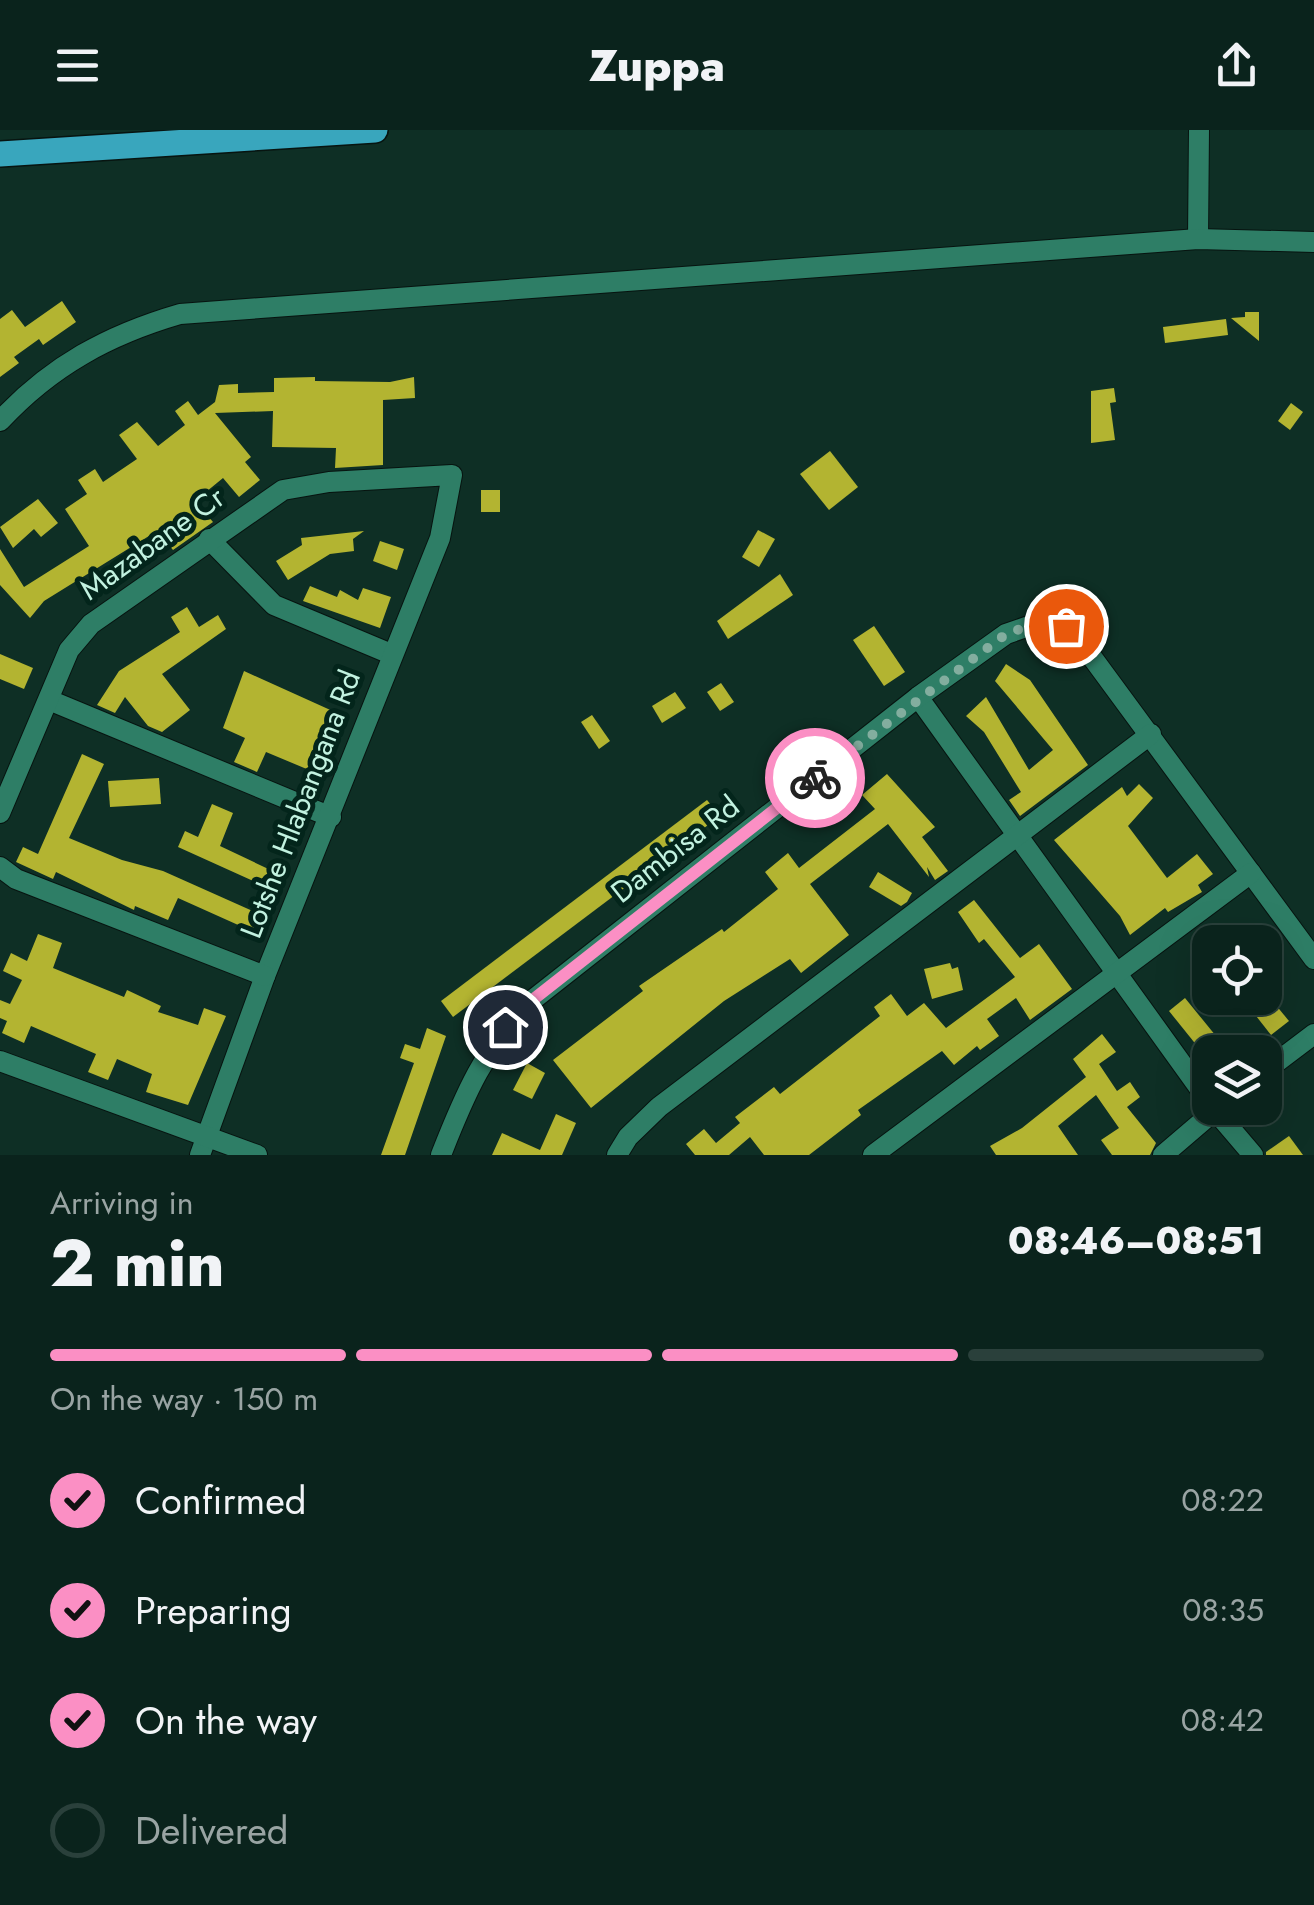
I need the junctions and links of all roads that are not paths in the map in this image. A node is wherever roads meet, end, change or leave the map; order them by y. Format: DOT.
graph roads {
  1 [pos="375,130"];
  2 [pos="1200,130"];
  3 [pos="0,154"];
  4 [pos="1198,240"];
  5 [pos="1314,242"];
  6 [pos="0,420"];
  7 [pos="452,475"];
  8 [pos="209,539"];
  9 [pos="391,654"];
  10 [pos="918,697"];
  11 [pos="49,700"];
  12 [pos="1151,734"];
  13 [pos="0,813"];
  14 [pos="330,817"];
  15 [pos="1022,836"];
  16 [pos="0,867"];
  17 [pos="1251,873"];
  18 [pos="1314,958"];
  19 [pos="1118,973"];
  20 [pos="264,976"];
  21 [pos="1314,1034"];
  22 [pos="1282,1058"];
  23 [pos="0,1061"];
  24 [pos="1192,1076"];
  25 [pos="1195,1125"];
  26 [pos="1228,1125"];
  27 [pos="204,1145"];
  28 [pos="258,1155"];
  29 [pos="441,1155"];
  30 [pos="617,1155"];
  31 [pos="874,1155"];
  32 [pos="1163,1155"];
  33 [pos="1252,1155"];
  1 -- 3 [label="main road"];
  2 -- 4 [label="street"];
  4 -- 5 [label="street"];
  4 -- 6 [label="street"];
  7 -- 8 [label="street, Mazabane Cr"];
  7 -- 9 [label="street, Lotshe Hlabangana Rd"];
  8 -- 9 [label="street"];
  8 -- 11 [label="street, Mazabane Cr"];
  9 -- 14 [label="street, Lotshe Hlabangana Rd"];
  10 -- 12 [label="street, Dambisa Rd"];
  10 -- 15 [label="street"];
  10 -- 29 [label="street, Dambisa Rd"];
  11 -- 13 [label="street, Mazabane Cr"];
  11 -- 14 [label="street"];
  12 -- 15 [label="street"];
  12 -- 17 [label="street"];
  14 -- 20 [label="street, Lotshe Hlabangana Rd"];
  15 -- 19 [label="street"];
  15 -- 30 [label="street"];
  16 -- 20 [label="street"];
  17 -- 18 [label="street"];
  17 -- 19 [label="street"];
  19 -- 24 [label="street"];
  19 -- 31 [label="street"];
  20 -- 27 [label="street, Lotshe Hlabangana Rd"];
  21 -- 22 [label="street"];
  23 -- 27 [label="street"];
  25 -- 32 [label="street"];
  26 -- 33 [label="street"];
  27 -- 28 [label="street"];
}
